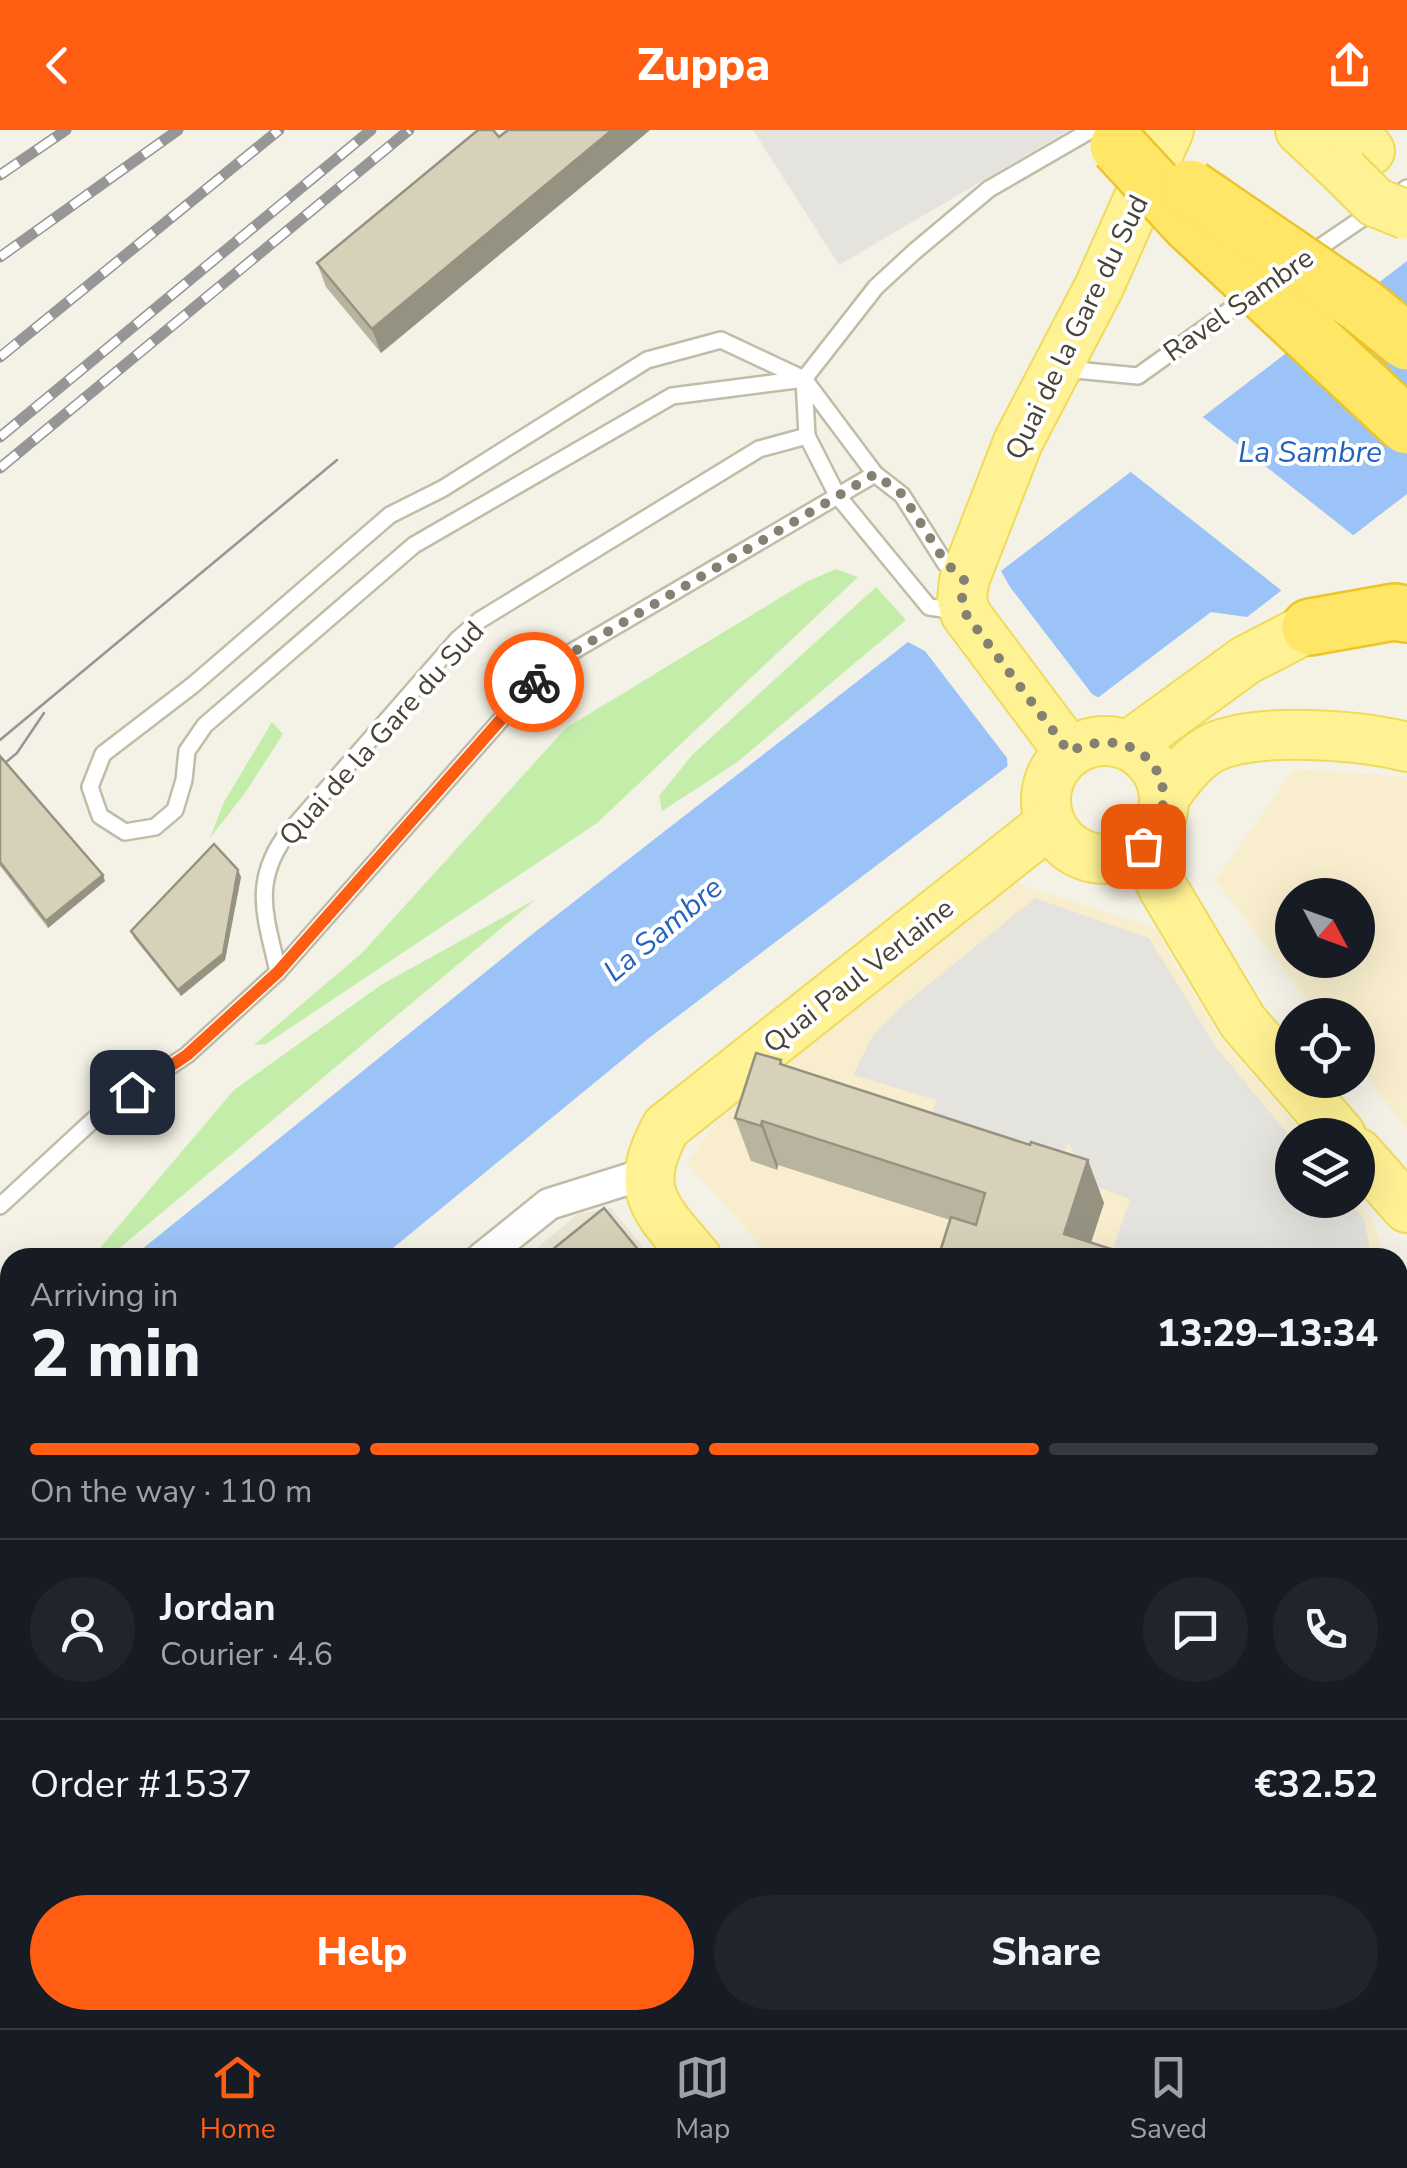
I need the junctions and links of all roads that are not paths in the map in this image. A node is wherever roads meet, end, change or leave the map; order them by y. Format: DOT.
graph roads {
  1 [pos="1168,130"];
  2 [pos="1300,130"];
  3 [pos="1102,135"];
  4 [pos="1356,151"];
  5 [pos="1407,188"];
  6 [pos="1407,201"];
  7 [pos="1407,215"];
  8 [pos="1289,268"];
  9 [pos="1274,279"];
  10 [pos="1407,342"];
  11 [pos="1056,368"];
  12 [pos="804,379"];
  13 [pos="1407,426"];
  14 [pos="807,436"];
  15 [pos="875,474"];
  16 [pos="837,495"];
  17 [pos="953,600"];
  18 [pos="1407,614"];
  19 [pos="1310,627"];
  20 [pos="1129,745"];
  21 [pos="1067,748"];
  22 [pos="1407,748"];
  23 [pos="1164,796"];
  24 [pos="1050,823"];
  25 [pos="1143,846"];
  26 [pos="278,972"];
  27 [pos="1326,1118"];
  28 [pos="1375,1172"];
  29 [pos="648,1173"];
  30 [pos="0,1206"];
  31 [pos="1407,1208"];
  32 [pos="494,1248"];
  33 [pos="688,1248"];
  1 -- 11 [label="main road, Quai de la Gare du Sud"];
  2 -- 4 [label="main road"];
  3 -- 10 [label="highway, bridge"];
  3 -- 12 [label="lane"];
  3 -- 13 [label="highway, bridge"];
  4 -- 6 [label="main road"];
  4 -- 7 [label="main road, bridge"];
  5 -- 8 [label="lane, Ravel Sambre"];
  9 -- 11 [label="lane, Ravel Sambre"];
  11 -- 17 [label="main road, Quai de la Gare du Sud"];
  12 -- 12 [label="lane"];
  12 -- 14 [label="lane"];
  12 -- 15 [label="lane"];
  14 -- 16 [label="lane"];
  14 -- 26 [label="lane, Quai de la Gare du Sud"];
  15 -- 16 [label="lane"];
  15 -- 17 [label="lane"];
  16 -- 17 [label="lane"];
  16 -- 26 [label="lane"];
  17 -- 21 [label="main road"];
  18 -- 19 [label="highway"];
  19 -- 20 [label="main road"];
  20 -- 21 [label="main road"];
  20 -- 23 [label="main road"];
  21 -- 24 [label="main road"];
  22 -- 23 [label="main road"];
  23 -- 25 [label="main road"];
  24 -- 25 [label="main road"];
  24 -- 29 [label="main road, Quai Paul Verlaine"];
  25 -- 27 [label="main road"];
  26 -- 30 [label="lane"];
  28 -- 31 [label="main road"];
  29 -- 32 [label="street"];
  29 -- 33 [label="main road"];
}
